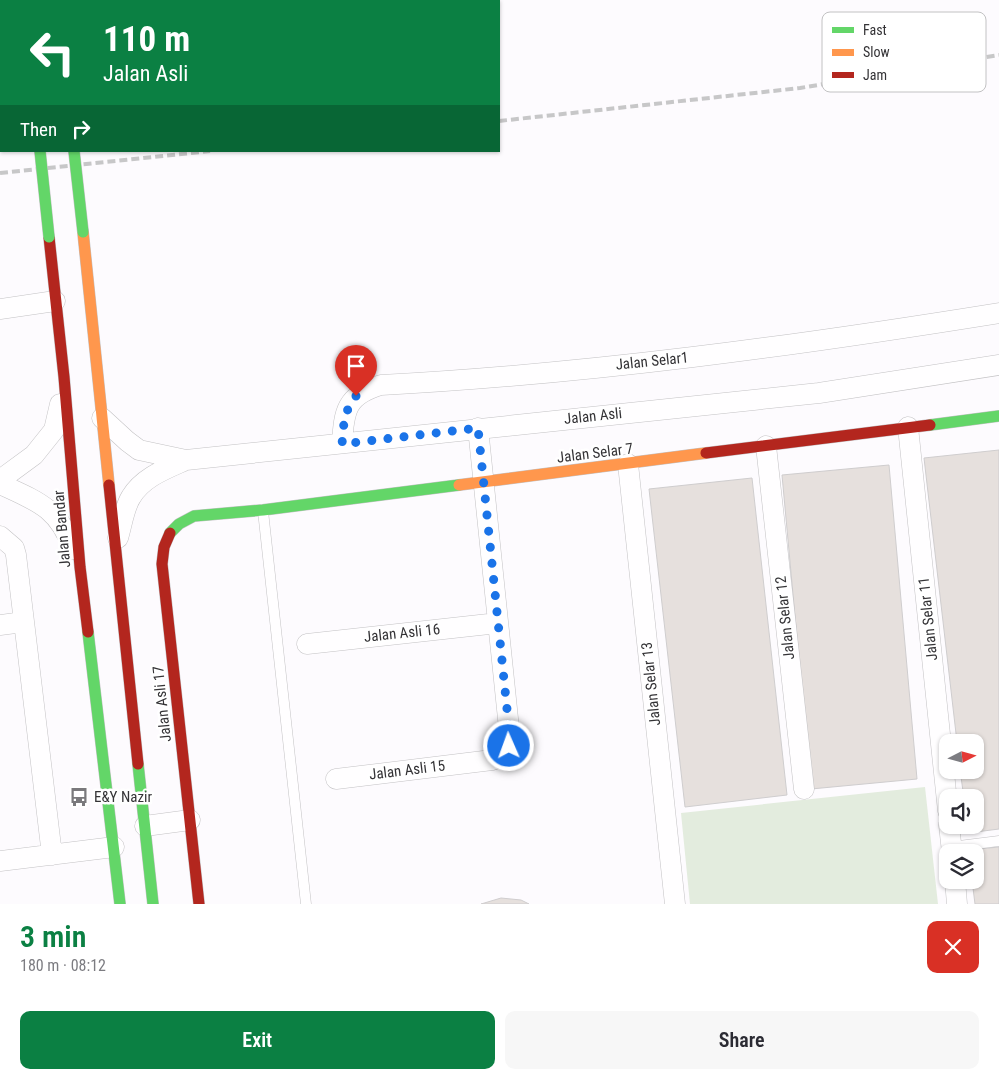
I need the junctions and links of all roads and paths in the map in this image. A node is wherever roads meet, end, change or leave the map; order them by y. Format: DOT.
graph roads {
  1 [pos="40,152"];
  2 [pos="74,152"];
  3 [pos="55,301"];
  4 [pos="0,309"];
  5 [pos="999,313"];
  6 [pos="999,365"];
  7 [pos="64,377"];
  8 [pos="999,416"];
  9 [pos="102,418"];
  10 [pos="908,427"];
  11 [pos="478,428"];
  12 [pos="342,444"];
  13 [pos="766,446"];
  14 [pos="186,460"];
  15 [pos="628,464"];
  16 [pos="0,480"];
  17 [pos="484,482"];
  18 [pos="0,484"];
  19 [pos="263,510"];
  20 [pos="194,516"];
  21 [pos="0,536"];
  22 [pos="116,548"];
  23 [pos="80,567"];
  24 [pos="23,622"];
  25 [pos="498,623"];
  26 [pos="0,624"];
  27 [pos="307,644"];
  28 [pos="336,779"];
  29 [pos="804,789"];
  30 [pos="946,789"];
  31 [pos="190,820"];
  32 [pos="145,826"];
  33 [pos="999,841"];
  34 [pos="983,844"];
  35 [pos="114,847"];
  36 [pos="52,855"];
  37 [pos="0,861"];
  38 [pos="955,889"];
  39 [pos="120,904"];
  40 [pos="153,904"];
  41 [pos="199,904"];
  42 [pos="306,904"];
  43 [pos="674,904"];
  44 [pos="957,904"];
  1 -- 3 [label="main road, Jalan Bandar, bridge"];
  2 -- 9 [label="main road, bridge"];
  3 -- 4 [label="street"];
  3 -- 7 [label="main road, Jalan Bandar"];
  5 -- 12 [label="street, Jalan Selar1"];
  6 -- 11 [label="street, Jalan Asli"];
  7 -- 16 [label="street"];
  7 -- 23 [label="main road, Jalan Bandar"];
  8 -- 10 [label="main road, Jalan Selar 7"];
  9 -- 14 [label="street, Jalan Asli"];
  9 -- 22 [label="main road"];
  10 -- 13 [label="main road, Jalan Selar 7"];
  10 -- 30 [label="street, Jalan Selar 11"];
  11 -- 12 [label="street, Jalan Asli"];
  11 -- 17 [label="street, Jalan Asli 15"];
  12 -- 14 [label="street, Jalan Asli"];
  13 -- 15 [label="main road, Jalan Selar 7"];
  13 -- 29 [label="street, Jalan Selar 12"];
  14 -- 22 [label="street, Jalan Asli"];
  15 -- 17 [label="main road, Jalan Selar 7"];
  15 -- 43 [label="street, Jalan Selar 13"];
  17 -- 19 [label="main road, Jalan Selar 7"];
  17 -- 25 [label="street, Jalan Asli 15"];
  18 -- 23 [label="street"];
  19 -- 20 [label="main road, Jalan Selar 7"];
  19 -- 42 [label="lane"];
  20 -- 31 [label="main road, Jalan Asli 17"];
  21 -- 24 [label="street"];
  22 -- 32 [label="main road"];
  23 -- 35 [label="main road, Jalan Bandar"];
  24 -- 26 [label="street"];
  24 -- 36 [label="street"];
  25 -- 27 [label="street, Jalan Asli 16"];
  25 -- 28 [label="street, Jalan Asli 15"];
  31 -- 32 [label="street"];
  31 -- 41 [label="main road, Jalan Asli 17"];
  32 -- 40 [label="main road"];
  33 -- 34 [label="lane"];
  35 -- 36 [label="street"];
  35 -- 39 [label="main road, Jalan Bandar"];
  36 -- 37 [label="street"];
  38 -- 44 [label="street"];
}
